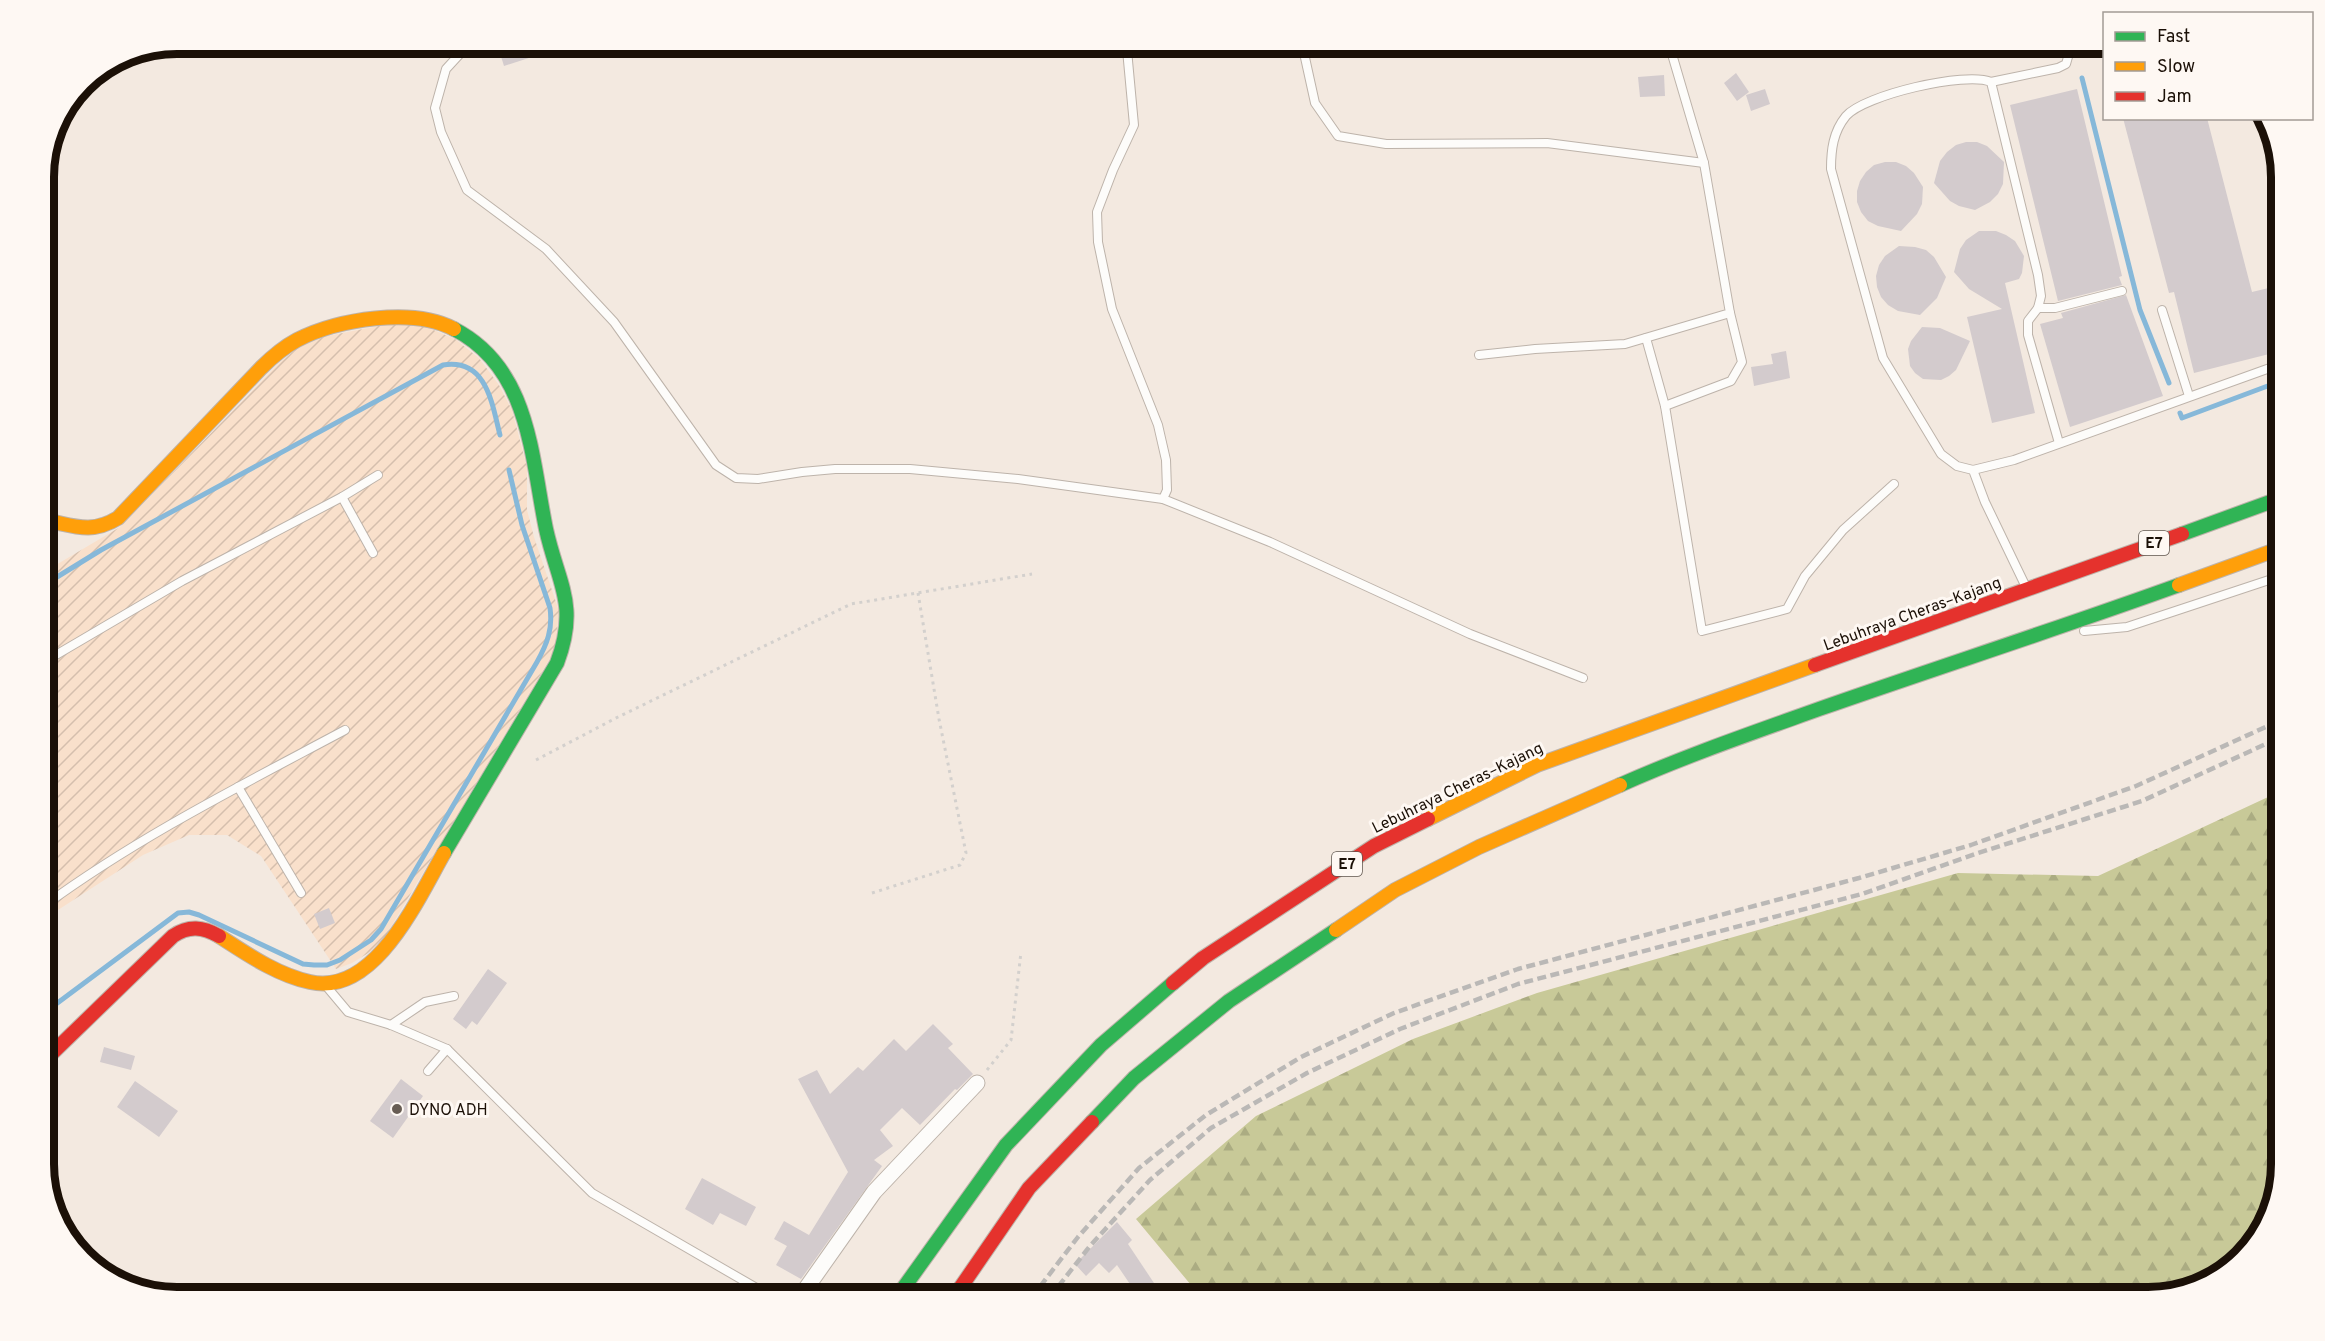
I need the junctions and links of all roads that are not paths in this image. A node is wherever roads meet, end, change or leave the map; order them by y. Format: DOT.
graph roads {
  1 [pos="460,54"];
  2 [pos="1127,54"];
  3 [pos="1304,54"];
  4 [pos="1672,54"];
  5 [pos="2067,54"];
  6 [pos="1991,82"];
  7 [pos="1704,163"];
  8 [pos="2122,291"];
  9 [pos="2038,308"];
  10 [pos="2163,310"];
  11 [pos="1730,313"];
  12 [pos="1646,338"];
  13 [pos="1479,355"];
  14 [pos="2271,367"];
  15 [pos="2189,396"];
  16 [pos="1665,406"];
  17 [pos="2059,443"];
  18 [pos="1973,470"];
  19 [pos="378,475"];
  20 [pos="1894,484"];
  21 [pos="342,497"];
  22 [pos="1163,499"];
  23 [pos="2271,502"];
  24 [pos="54,522"];
  25 [pos="2271,552"];
  26 [pos="373,554"];
  27 [pos="2271,579"];
  28 [pos="2027,589"];
  29 [pos="2081,632"];
  30 [pos="2069,633"];
  31 [pos="2034,637"];
  32 [pos="54,656"];
  33 [pos="1583,678"];
  34 [pos="345,730"];
  35 [pos="238,787"];
  36 [pos="300,893"];
  37 [pos="54,899"];
  38 [pos="325,984"];
  39 [pos="454,996"];
  40 [pos="391,1024"];
  41 [pos="447,1049"];
  42 [pos="54,1051"];
  43 [pos="428,1071"];
  44 [pos="977,1083"];
  45 [pos="753,1287"];
  46 [pos="808,1287"];
  47 [pos="905,1287"];
  48 [pos="962,1287"];
  1 -- 22 [label="lane"];
  2 -- 22 [label="lane"];
  3 -- 7 [label="lane"];
  4 -- 7 [label="lane"];
  5 -- 6 [label="lane"];
  6 -- 9 [label="lane"];
  6 -- 18 [label="lane"];
  7 -- 11 [label="lane"];
  8 -- 9 [label="lane"];
  9 -- 17 [label="lane"];
  10 -- 15 [label="lane"];
  11 -- 12 [label="lane"];
  11 -- 16 [label="lane"];
  12 -- 13 [label="lane"];
  12 -- 16 [label="lane"];
  14 -- 15 [label="lane"];
  15 -- 17 [label="lane"];
  16 -- 20 [label="lane"];
  17 -- 18 [label="lane"];
  18 -- 28 [label="lane"];
  19 -- 21 [label="lane"];
  21 -- 26 [label="lane"];
  21 -- 32 [label="lane"];
  22 -- 33 [label="lane"];
  23 -- 28 [label="main road, Lebuhraya Cheras–Kajang / E7"];
  24 -- 38 [label="main road"];
  25 -- 31 [label="main road"];
  27 -- 29 [label="lane"];
  28 -- 47 [label="main road, Lebuhraya Cheras–Kajang / E7"];
  30 -- 31 [label="lane"];
  31 -- 48 [label="main road"];
  34 -- 35 [label="lane"];
  35 -- 36 [label="lane"];
  35 -- 37 [label="lane"];
  38 -- 40 [label="lane"];
  38 -- 42 [label="main road"];
  39 -- 40 [label="lane"];
  40 -- 41 [label="lane"];
  41 -- 43 [label="lane"];
  41 -- 45 [label="lane"];
  44 -- 46 [label="street"];
}
